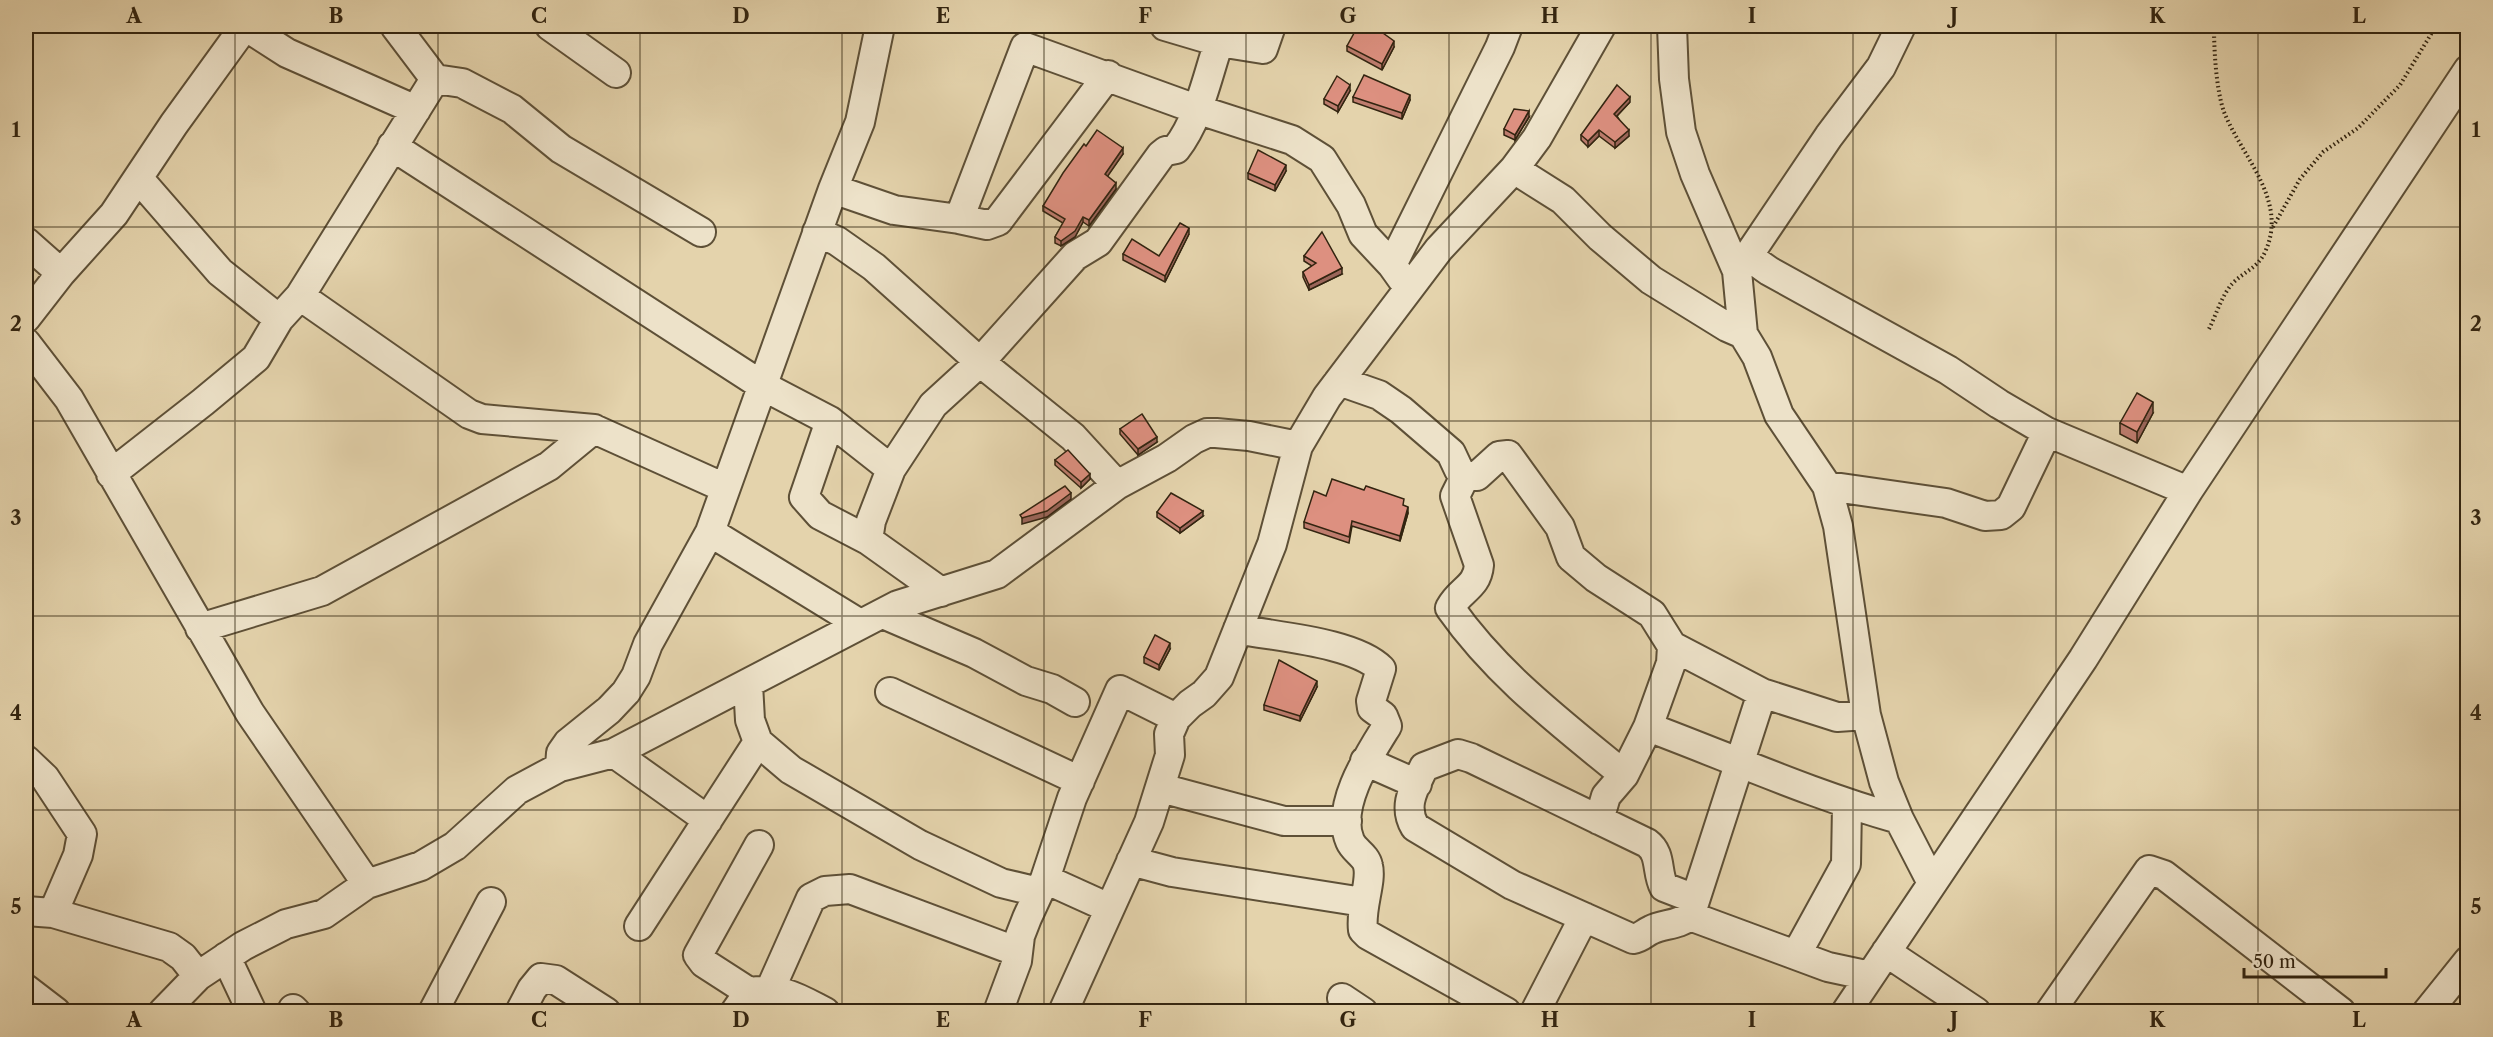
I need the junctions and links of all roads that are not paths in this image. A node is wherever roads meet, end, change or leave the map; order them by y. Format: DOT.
graph roads {
  1 [pos="245,26"];
  2 [pos="395,26"];
  3 [pos="550,26"];
  4 [pos="1166,26"];
  5 [pos="1271,26"];
  6 [pos="1601,26"];
  7 [pos="1672,26"];
  8 [pos="1901,26"];
  9 [pos="1504,27"];
  10 [pos="875,28"];
  11 [pos="1219,42"];
  12 [pos="2468,70"];
  13 [pos="615,73"];
  14 [pos="1108,75"];
  15 [pos="435,79"];
  16 [pos="1196,109"];
  17 [pos="416,110"];
  18 [pos="392,146"];
  19 [pos="1514,169"];
  20 [pos="140,179"];
  21 [pos="833,189"];
  22 [pos="959,219"];
  23 [pos="701,232"];
  24 [pos="817,232"];
  25 [pos="26,242"];
  26 [pos="1743,264"];
  27 [pos="1392,265"];
  28 [pos="61,273"];
  29 [pos="1410,290"];
  30 [pos="300,296"];
  31 [pos="26,318"];
  32 [pos="279,319"];
  33 [pos="1743,333"];
  34 [pos="26,343"];
  35 [pos="980,362"];
  36 [pos="1339,381"];
  37 [pos="763,386"];
  38 [pos="830,421"];
  39 [pos="594,429"];
  40 [pos="2047,432"];
  41 [pos="1298,446"];
  42 [pos="891,469"];
  43 [pos="111,474"];
  44 [pos="1466,476"];
  45 [pos="1117,485"];
  46 [pos="1827,486"];
  47 [pos="725,488"];
  48 [pos="2188,491"];
  49 [pos="711,532"];
  50 [pos="868,540"];
  51 [pos="941,592"];
  52 [pos="872,619"];
  53 [pos="200,628"];
  54 [pos="1238,629"];
  55 [pos="1672,646"];
  56 [pos="748,684"];
  57 [pos="890,692"];
  58 [pos="1762,693"];
  59 [pos="1075,702"];
  60 [pos="1866,715"];
  61 [pos="1176,718"];
  62 [pos="1648,727"];
  63 [pos="758,742"];
  64 [pos="614,753"];
  65 [pos="26,760"];
  66 [pos="1365,761"];
  67 [pos="1740,761"];
  68 [pos="560,767"];
  69 [pos="1624,775"];
  70 [pos="1080,781"];
  71 [pos="1417,784"];
  72 [pos="1161,788"];
  73 [pos="1847,805"];
  74 [pos="1899,819"];
  75 [pos="708,820"];
  76 [pos="1599,820"];
  77 [pos="1347,821"];
  78 [pos="759,845"];
  79 [pos="1131,861"];
  80 [pos="1932,883"];
  81 [pos="367,884"];
  82 [pos="1042,886"];
  83 [pos="490,902"];
  84 [pos="1363,902"];
  85 [pos="1692,907"];
  86 [pos="1109,908"];
  87 [pos="39,912"];
  88 [pos="1584,917"];
  89 [pos="639,926"];
  90 [pos="1018,952"];
  91 [pos="1886,952"];
  92 [pos="1796,955"];
  93 [pos="226,957"];
  94 [pos="2468,961"];
  95 [pos="198,976"];
  96 [pos="1870,976"];
  97 [pos="26,989"];
  98 [pos="752,998"];
  99 [pos="1853,1009"];
  100 [pos="819,1010"];
  101 [pos="56,1011"];
  102 [pos="163,1011"];
  103 [pos="252,1011"];
  104 [pos="433,1011"];
  105 [pos="520,1011"];
  106 [pos="606,1011"];
  107 [pos="998,1011"];
  108 [pos="1063,1011"];
  109 [pos="1506,1011"];
  110 [pos="1535,1011"];
  111 [pos="1976,1011"];
  112 [pos="2050,1011"];
  113 [pos="2341,1011"];
  114 [pos="2427,1011"];
  1 -- 17 [label="street"];
  1 -- 20 [label="street"];
  2 -- 15 [label="street"];
  3 -- 13 [label="street"];
  4 -- 11 [label="street"];
  5 -- 11 [label="street"];
  6 -- 19 [label="street"];
  7 -- 26 [label="street"];
  8 -- 26 [label="street"];
  9 -- 27 [label="street"];
  10 -- 21 [label="street"];
  11 -- 16 [label="street"];
  12 -- 48 [label="street"];
  14 -- 16 [label="street"];
  14 -- 22 [label="street"];
  14 -- 22 [label="street"];
  15 -- 17 [label="street"];
  15 -- 23 [label="street"];
  16 -- 27 [label="street"];
  16 -- 35 [label="street"];
  17 -- 18 [label="street"];
  18 -- 30 [label="street"];
  18 -- 37 [label="street"];
  19 -- 29 [label="street"];
  19 -- 33 [label="street"];
  20 -- 28 [label="street"];
  20 -- 32 [label="street"];
  21 -- 22 [label="street"];
  21 -- 24 [label="street"];
  24 -- 35 [label="street"];
  24 -- 37 [label="street"];
  25 -- 28 [label="street"];
  26 -- 33 [label="street"];
  26 -- 40 [label="street"];
  27 -- 29 [label="street"];
  28 -- 31 [label="street"];
  29 -- 36 [label="street"];
  30 -- 32 [label="street"];
  30 -- 39 [label="street"];
  32 -- 43 [label="street"];
  33 -- 46 [label="street"];
  34 -- 43 [label="street"];
  35 -- 42 [label="street"];
  35 -- 45 [label="street"];
  36 -- 41 [label="street"];
  36 -- 44 [label="street"];
  37 -- 38 [label="street"];
  37 -- 47 [label="street"];
  38 -- 42 [label="street"];
  38 -- 50 [label="street"];
  39 -- 47 [label="street"];
  39 -- 53 [label="street"];
  40 -- 46 [label="street"];
  40 -- 48 [label="street"];
  41 -- 45 [label="street"];
  41 -- 54 [label="street"];
  42 -- 50 [label="street"];
  43 -- 53 [label="street"];
  44 -- 55 [label="street"];
  44 -- 69 [label="street"];
  45 -- 51 [label="street"];
  46 -- 60 [label="street"];
  47 -- 49 [label="street"];
  48 -- 80 [label="street"];
  49 -- 52 [label="street"];
  49 -- 68 [label="street"];
  50 -- 51 [label="street"];
  51 -- 52 [label="street"];
  52 -- 56 [label="street"];
  52 -- 59 [label="street"];
  53 -- 81 [label="street"];
  54 -- 61 [label="street"];
  54 -- 66 [label="street"];
  55 -- 58 [label="street"];
  55 -- 62 [label="street"];
  56 -- 63 [label="street"];
  56 -- 64 [label="street"];
  57 -- 70 [label="street"];
  58 -- 60 [label="street"];
  58 -- 67 [label="street"];
  60 -- 74 [label="street"];
  61 -- 70 [label="street"];
  61 -- 72 [label="street"];
  62 -- 67 [label="street"];
  62 -- 69 [label="street"];
  63 -- 75 [label="street"];
  63 -- 82 [label="street"];
  64 -- 68 [label="street"];
  64 -- 75 [label="street"];
  65 -- 87 [label="street"];
  66 -- 71 [label="street"];
  66 -- 77 [label="street"];
  67 -- 73 [label="street"];
  67 -- 85 [label="street"];
  68 -- 81 [label="street"];
  69 -- 76 [label="street"];
  70 -- 82 [label="street"];
  71 -- 76 [label="street"];
  71 -- 88 [label="street"];
  72 -- 77 [label="street"];
  72 -- 79 [label="street"];
  73 -- 74 [label="street"];
  73 -- 92 [label="street"];
  74 -- 80 [label="street"];
  75 -- 89 [label="street"];
  76 -- 85 [label="street"];
  77 -- 84 [label="street"];
  78 -- 98 [label="street"];
  79 -- 84 [label="street"];
  79 -- 86 [label="street"];
  80 -- 91 [label="street"];
  81 -- 93 [label="street"];
  82 -- 86 [label="street"];
  82 -- 90 [label="street"];
  83 -- 104 [label="street"];
  84 -- 109 [label="street"];
  85 -- 88 [label="street"];
  85 -- 92 [label="street"];
  86 -- 108 [label="street"];
  87 -- 95 [label="street"];
  88 -- 110 [label="street"];
  90 -- 98 [label="street"];
  90 -- 107 [label="street"];
  91 -- 96 [label="street"];
  91 -- 111 [label="street"];
  92 -- 96 [label="street"];
  93 -- 95 [label="street"];
  93 -- 103 [label="street"];
  94 -- 114 [label="street"];
  95 -- 102 [label="street"];
  96 -- 99 [label="street"];
  97 -- 101 [label="street"];
  98 -- 100 [label="street"];
  105 -- 106 [label="street"];
  112 -- 113 [label="street"];
}
